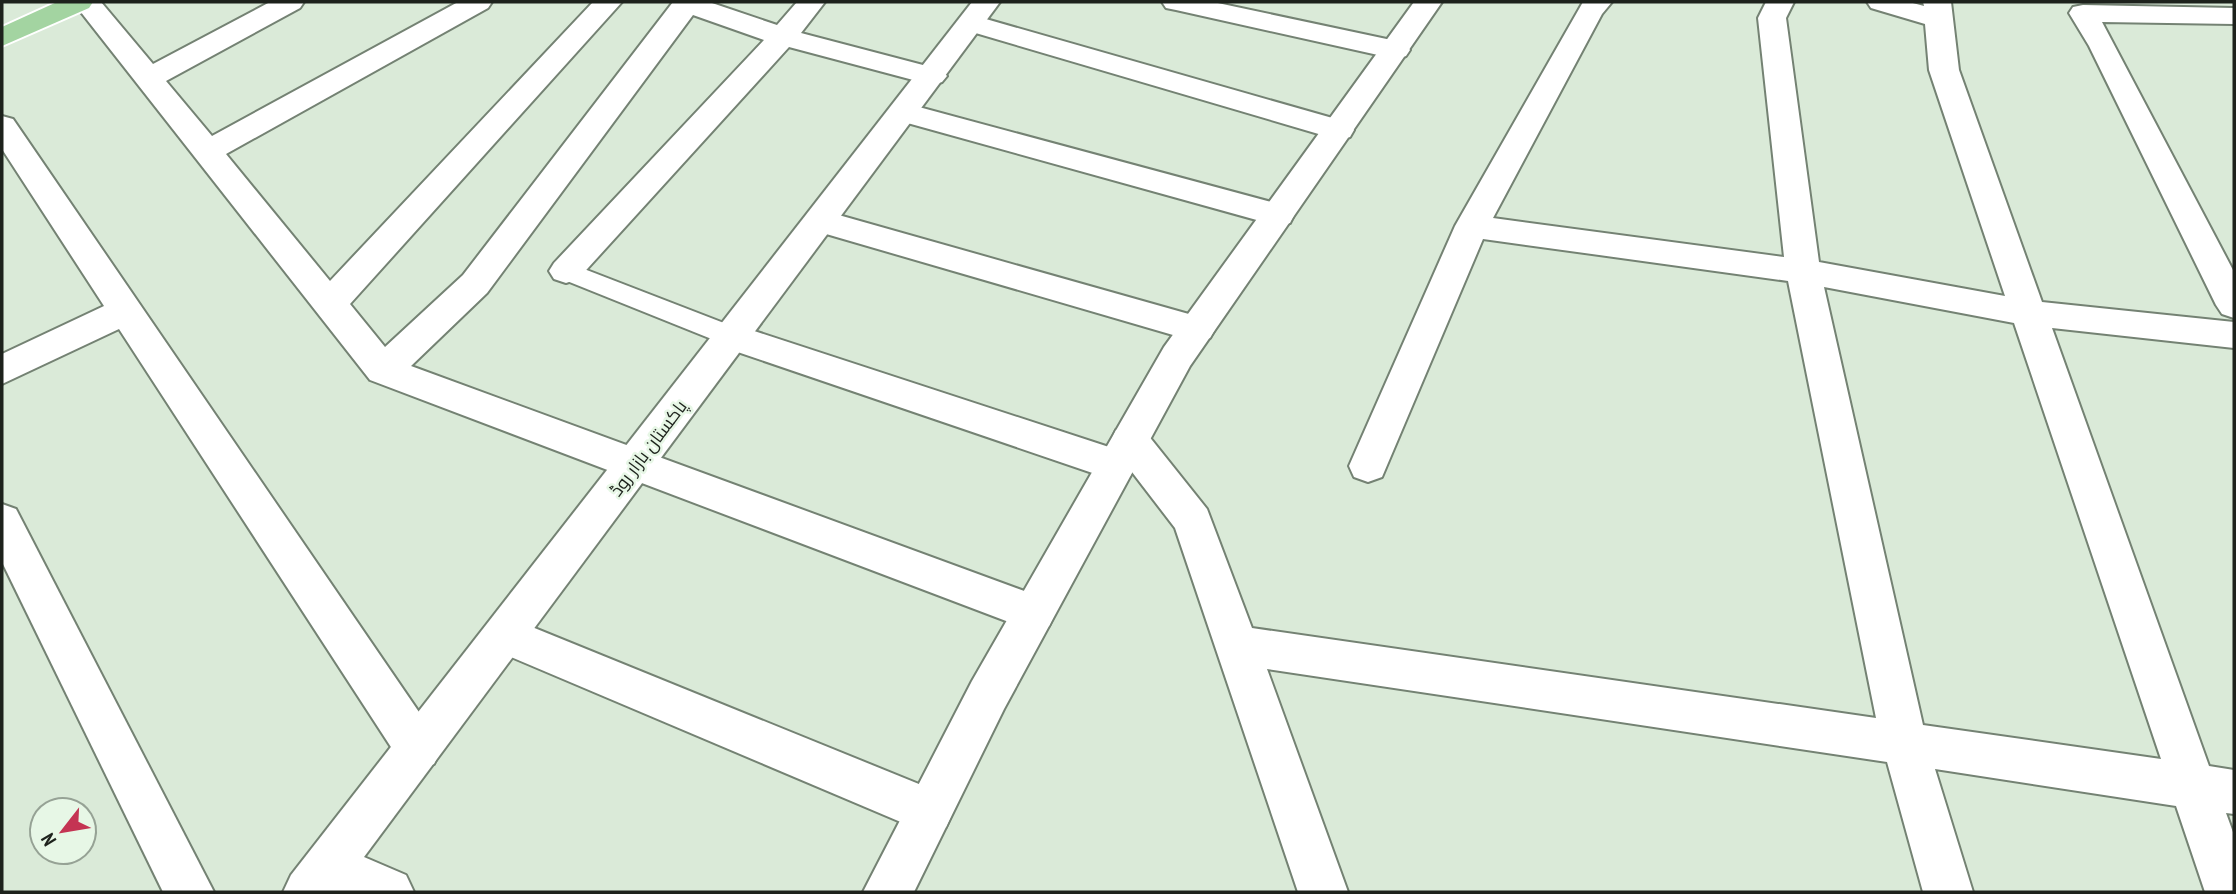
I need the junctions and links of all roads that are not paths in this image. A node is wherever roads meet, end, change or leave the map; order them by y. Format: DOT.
graph roads {
  1 [pos="35,2"];
  2 [pos="79,2"];
  3 [pos="87,2"];
  4 [pos="290,2"];
  5 [pos="478,2"];
  6 [pos="608,2"];
  7 [pos="687,2"];
  8 [pos="811,2"];
  9 [pos="1176,2"];
  10 [pos="1428,2"];
  11 [pos="1598,2"];
  12 [pos="1780,2"];
  13 [pos="1881,2"];
  14 [pos="2155,8"];
  15 [pos="1937,11"];
  16 [pos="979,13"];
  17 [pos="2234,16"];
  18 [pos="2,17"];
  19 [pos="2,37"];
  20 [pos="783,37"];
  21 [pos="1396,50"];
  22 [pos="932,76"];
  23 [pos="149,78"];
  24 [pos="904,112"];
  25 [pos="2,127"];
  26 [pos="1339,130"];
  27 [pos="208,151"];
  28 [pos="1278,215"];
  29 [pos="821,221"];
  30 [pos="1472,226"];
  31 [pos="566,271"];
  32 [pos="1803,271"];
  33 [pos="330,303"];
  34 [pos="2234,305"];
  35 [pos="125,311"];
  36 [pos="2029,313"];
  37 [pos="1197,329"];
  38 [pos="2234,335"];
  39 [pos="733,337"];
  40 [pos="2,370"];
  41 [pos="383,370"];
  42 [pos="1123,453"];
  43 [pos="635,466"];
  44 [pos="1368,466"];
  45 [pos="2,521"];
  46 [pos="1034,612"];
  47 [pos="505,635"];
  48 [pos="1237,645"];
  49 [pos="1904,742"];
  50 [pos="418,749"];
  51 [pos="2214,788"];
  52 [pos="929,811"];
  53 [pos="319,879"];
  54 [pos="188,892"];
  55 [pos="389,892"];
  56 [pos="888,892"];
  57 [pos="1323,892"];
  58 [pos="1948,892"];
  59 [pos="2230,892"];
  1 -- 18 [label="main road"];
  2 -- 19 [label="main road"];
  3 -- 23 [label="street"];
  4 -- 23 [label="street"];
  5 -- 27 [label="street"];
  6 -- 33 [label="street"];
  7 -- 20 [label="street"];
  7 -- 41 [label="street"];
  8 -- 20 [label="street"];
  9 -- 21 [label="street"];
  10 -- 21 [label="street"];
  11 -- 30 [label="street"];
  12 -- 32 [label="street"];
  13 -- 15 [label="street"];
  14 -- 17 [label="street"];
  14 -- 34 [label="street"];
  15 -- 36 [label="street"];
  16 -- 22 [label="street, پاکستان بازار روڈ"];
  16 -- 26 [label="street"];
  20 -- 22 [label="street"];
  20 -- 31 [label="street"];
  21 -- 26 [label="street"];
  22 -- 24 [label="street, پاکستان بازار روڈ"];
  23 -- 27 [label="street"];
  24 -- 28 [label="street"];
  24 -- 29 [label="street, پاکستان بازار روڈ"];
  25 -- 35 [label="street"];
  26 -- 28 [label="street"];
  27 -- 33 [label="street"];
  28 -- 37 [label="street"];
  29 -- 37 [label="street"];
  29 -- 39 [label="street, پاکستان بازار روڈ"];
  30 -- 32 [label="street"];
  30 -- 44 [label="street"];
  31 -- 39 [label="lane"];
  32 -- 36 [label="street"];
  32 -- 49 [label="street"];
  33 -- 41 [label="street"];
  35 -- 40 [label="street"];
  35 -- 50 [label="street"];
  36 -- 38 [label="street"];
  36 -- 51 [label="street"];
  37 -- 42 [label="street"];
  39 -- 42 [label="street"];
  39 -- 43 [label="street, پاکستان بازار روڈ"];
  41 -- 43 [label="street"];
  42 -- 46 [label="street"];
  42 -- 48 [label="street"];
  43 -- 46 [label="street"];
  43 -- 47 [label="street, پاکستان بازار روڈ"];
  45 -- 54 [label="street"];
  46 -- 52 [label="street"];
  47 -- 50 [label="street, پاکستان بازار روڈ"];
  47 -- 52 [label="street"];
  48 -- 49 [label="street"];
  48 -- 57 [label="street"];
  49 -- 51 [label="street"];
  49 -- 58 [label="street"];
  50 -- 53 [label="street, پاکستان بازار روڈ"];
  51 -- 59 [label="street"];
  52 -- 56 [label="street"];
  53 -- 55 [label="street"];
}
